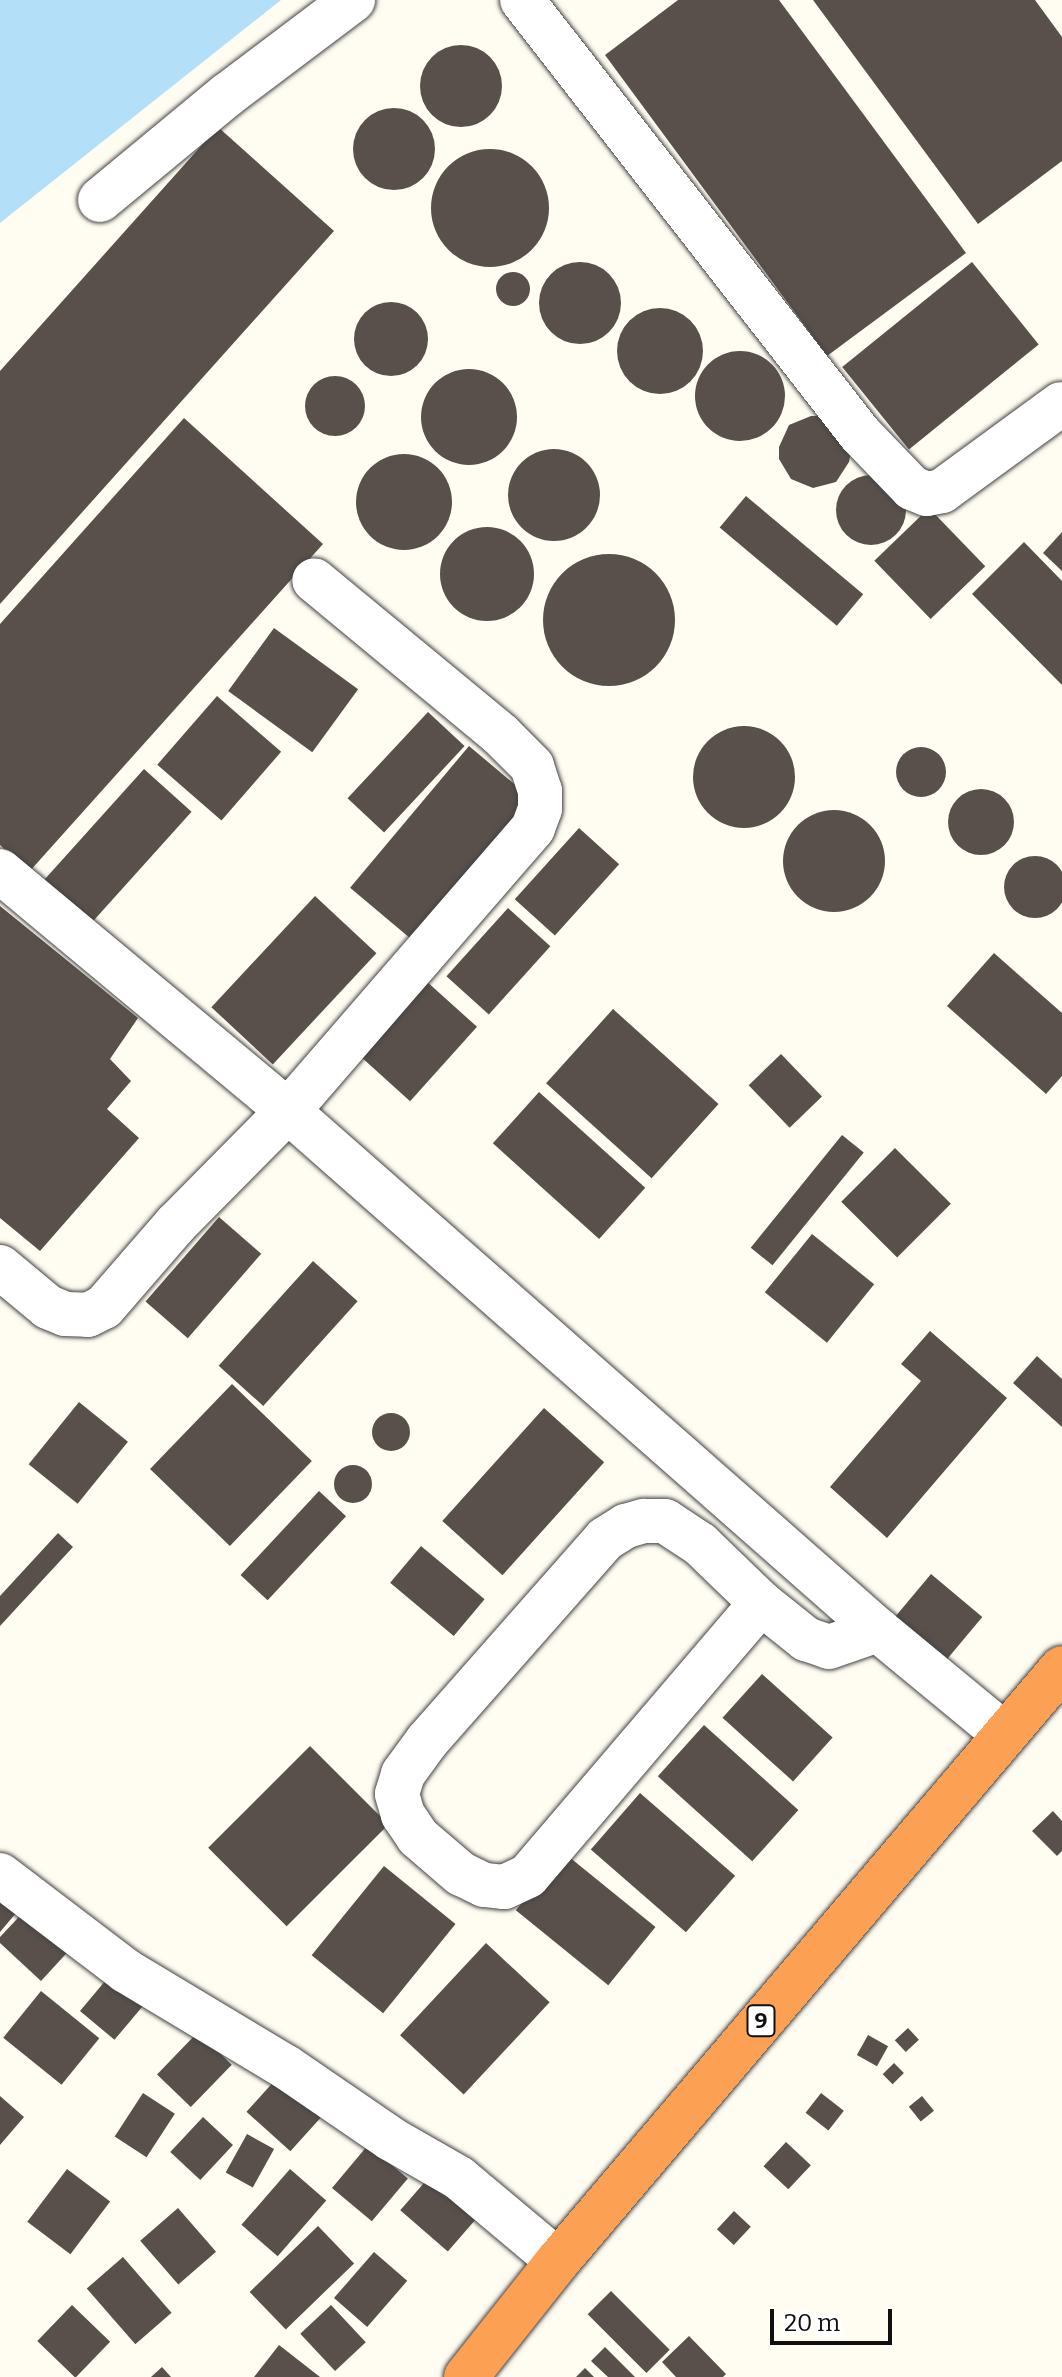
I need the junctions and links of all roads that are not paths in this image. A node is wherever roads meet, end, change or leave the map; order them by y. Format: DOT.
graph roads {
  1 [pos="353,0"];
  2 [pos="522,0"];
  3 [pos="100,200"];
  4 [pos="1062,403"];
  5 [pos="314,580"];
  6 [pos="0,871"];
  7 [pos="288,1111"];
  8 [pos="0,1267"];
  9 [pos="737,1507"];
  10 [pos="700,1544"];
  11 [pos="761,1603"];
  12 [pos="878,1630"];
  13 [pos="1062,1668"];
  14 [pos="1004,1734"];
  15 [pos="0,1875"];
  16 [pos="558,2261"];
  17 [pos="466,2377"];
  1 -- 3 [label="street"];
  2 -- 4 [label="street"];
  5 -- 7 [label="street"];
  6 -- 7 [label="street"];
  7 -- 8 [label="street"];
  7 -- 9 [label="street"];
  9 -- 10 [label="street"];
  9 -- 12 [label="street"];
  10 -- 11 [label="street"];
  10 -- 11 [label="street"];
  11 -- 12 [label="street"];
  12 -- 14 [label="street"];
  13 -- 14 [label="highway, 9"];
  14 -- 16 [label="highway, 9"];
  15 -- 16 [label="street"];
  16 -- 17 [label="highway, 9"];
}
